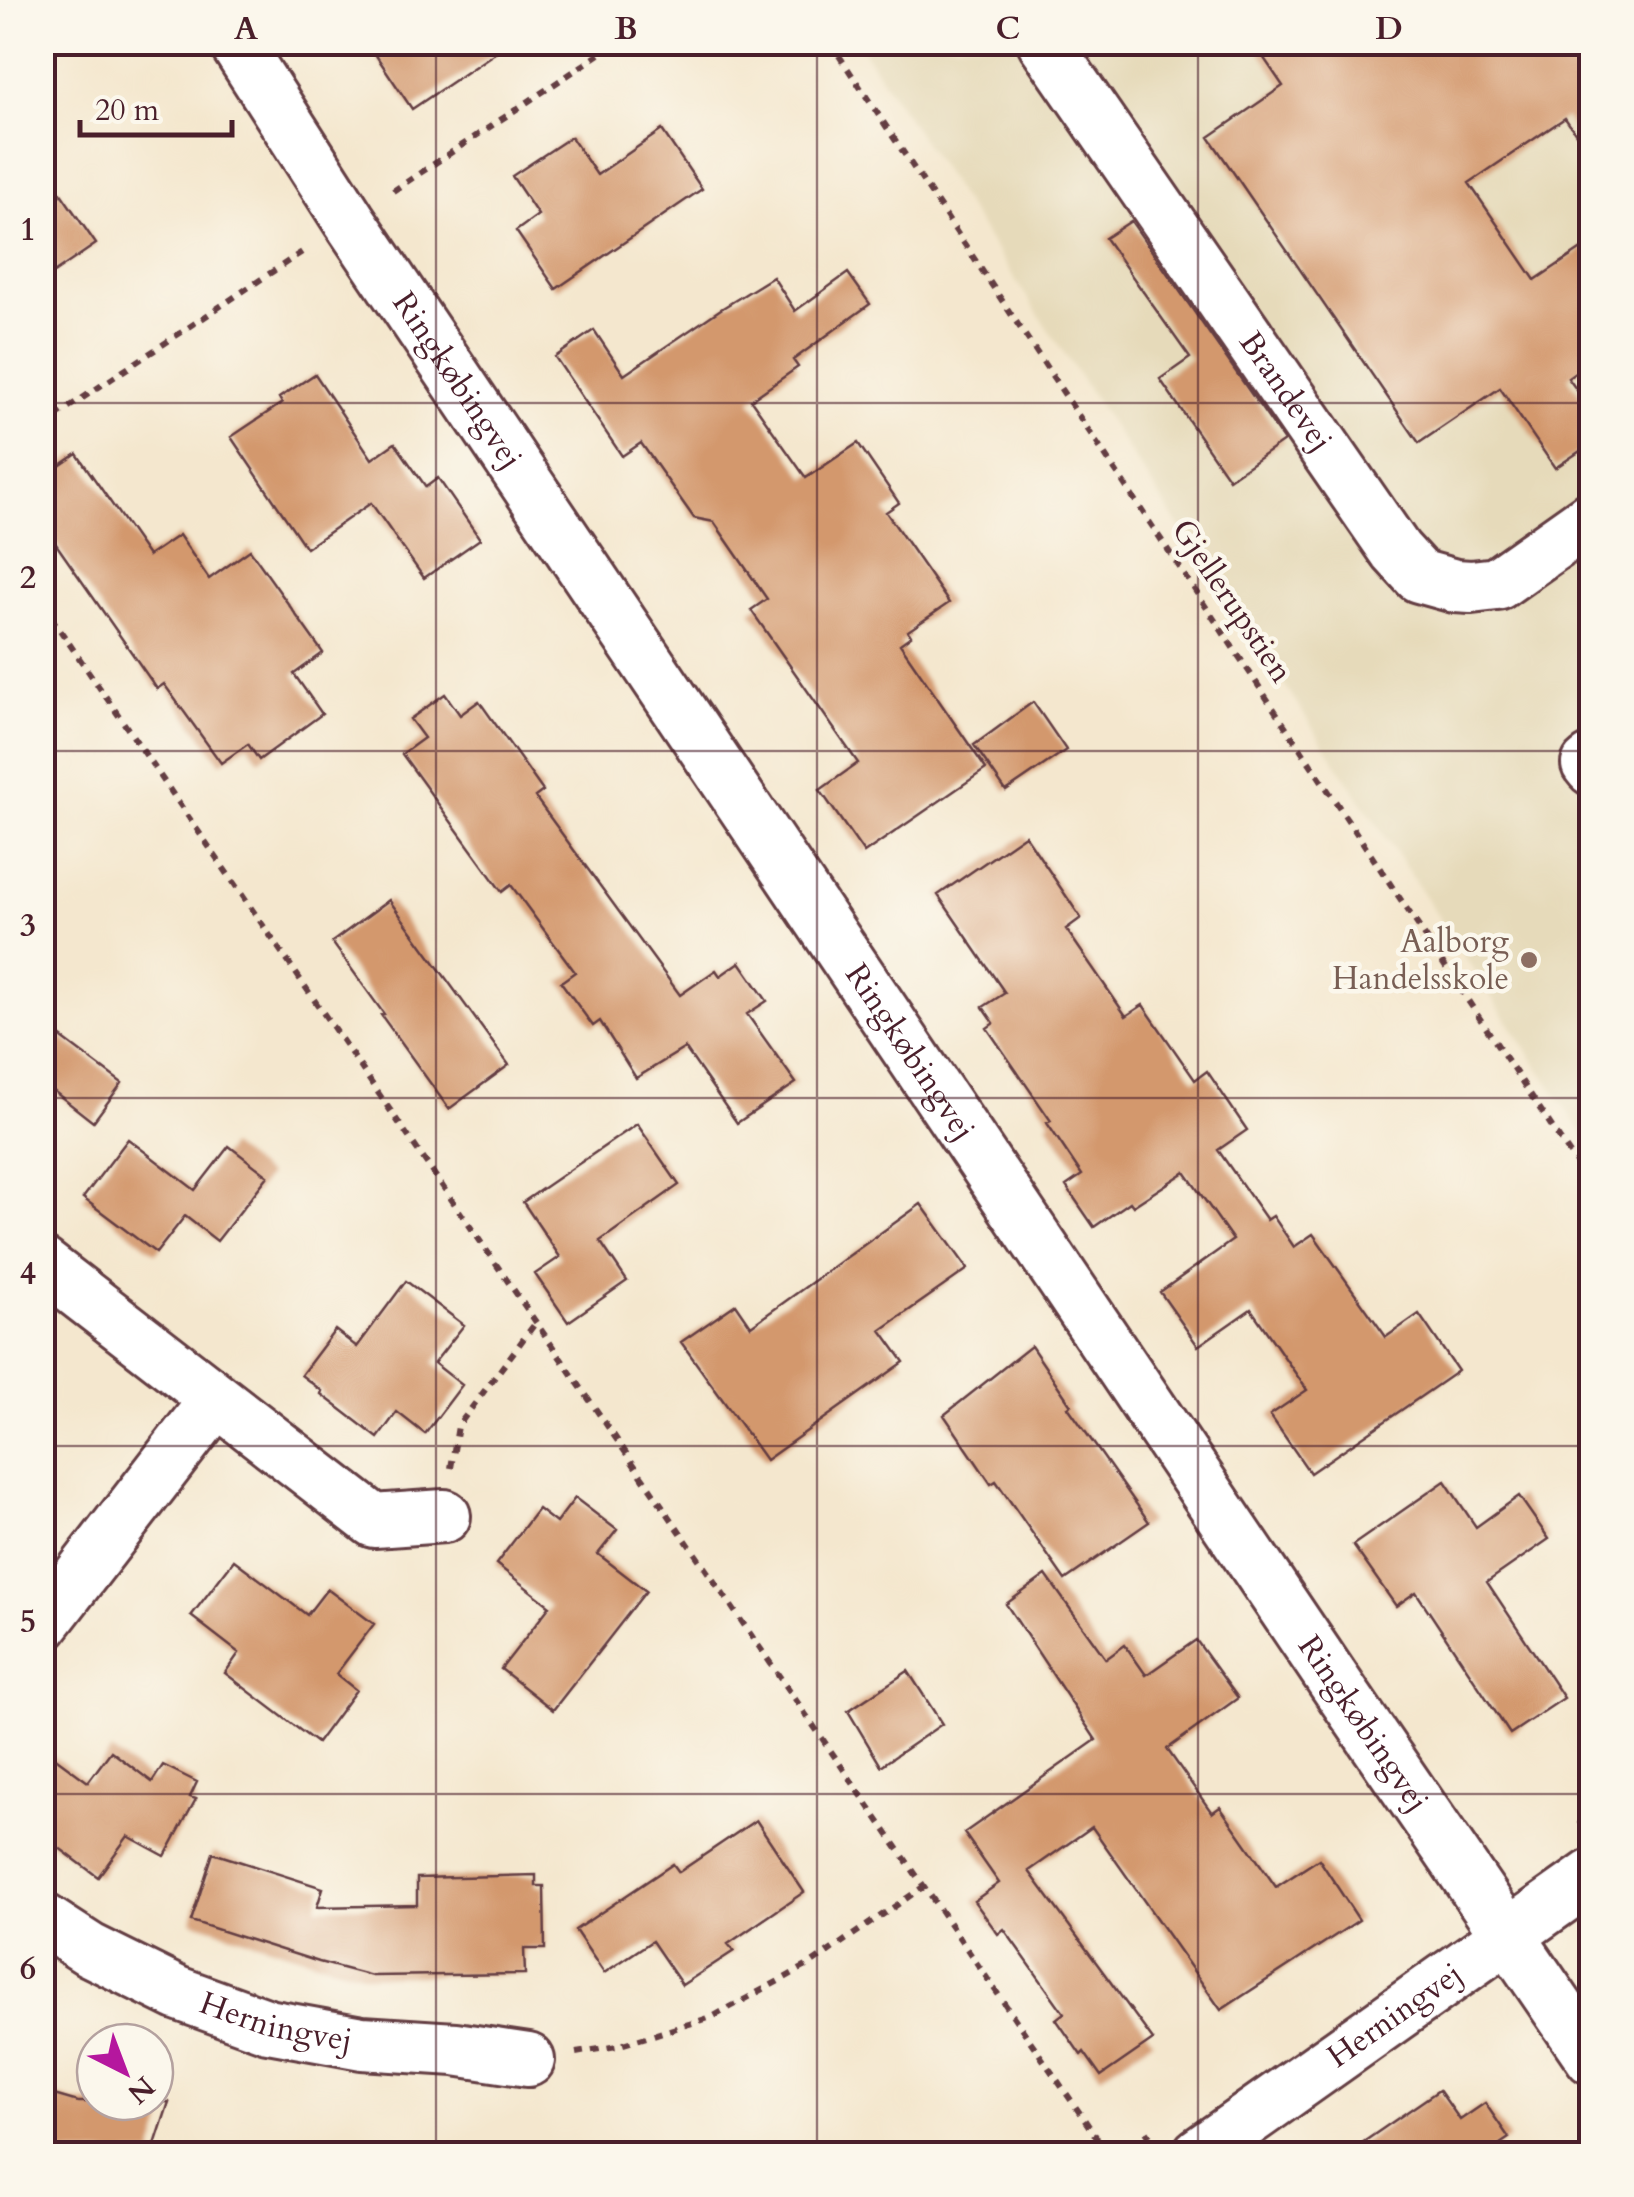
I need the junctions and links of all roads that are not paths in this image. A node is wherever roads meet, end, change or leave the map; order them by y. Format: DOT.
graph roads {
  1 [pos="235,42"];
  2 [pos="1044,42"];
  3 [pos="1592,517"];
  4 [pos="42,1264"];
  5 [pos="216,1400"];
  6 [pos="444,1516"];
  7 [pos="42,1625"];
  8 [pos="1592,1876"];
  9 [pos="42,1919"];
  10 [pos="1508,1936"];
  11 [pos="1592,2058"];
  12 [pos="528,2060"];
  13 [pos="1199,2154"];
  1 -- 10 [label="street, Ringkøbingvej"];
  2 -- 3 [label="street, Brandevej"];
  4 -- 5 [label="street"];
  5 -- 6 [label="street"];
  5 -- 7 [label="street"];
  8 -- 10 [label="street, Herningvej"];
  9 -- 12 [label="street, Herningvej"];
  10 -- 11 [label="street, Ringkøbingvej"];
  10 -- 13 [label="street, Herningvej"];
}
